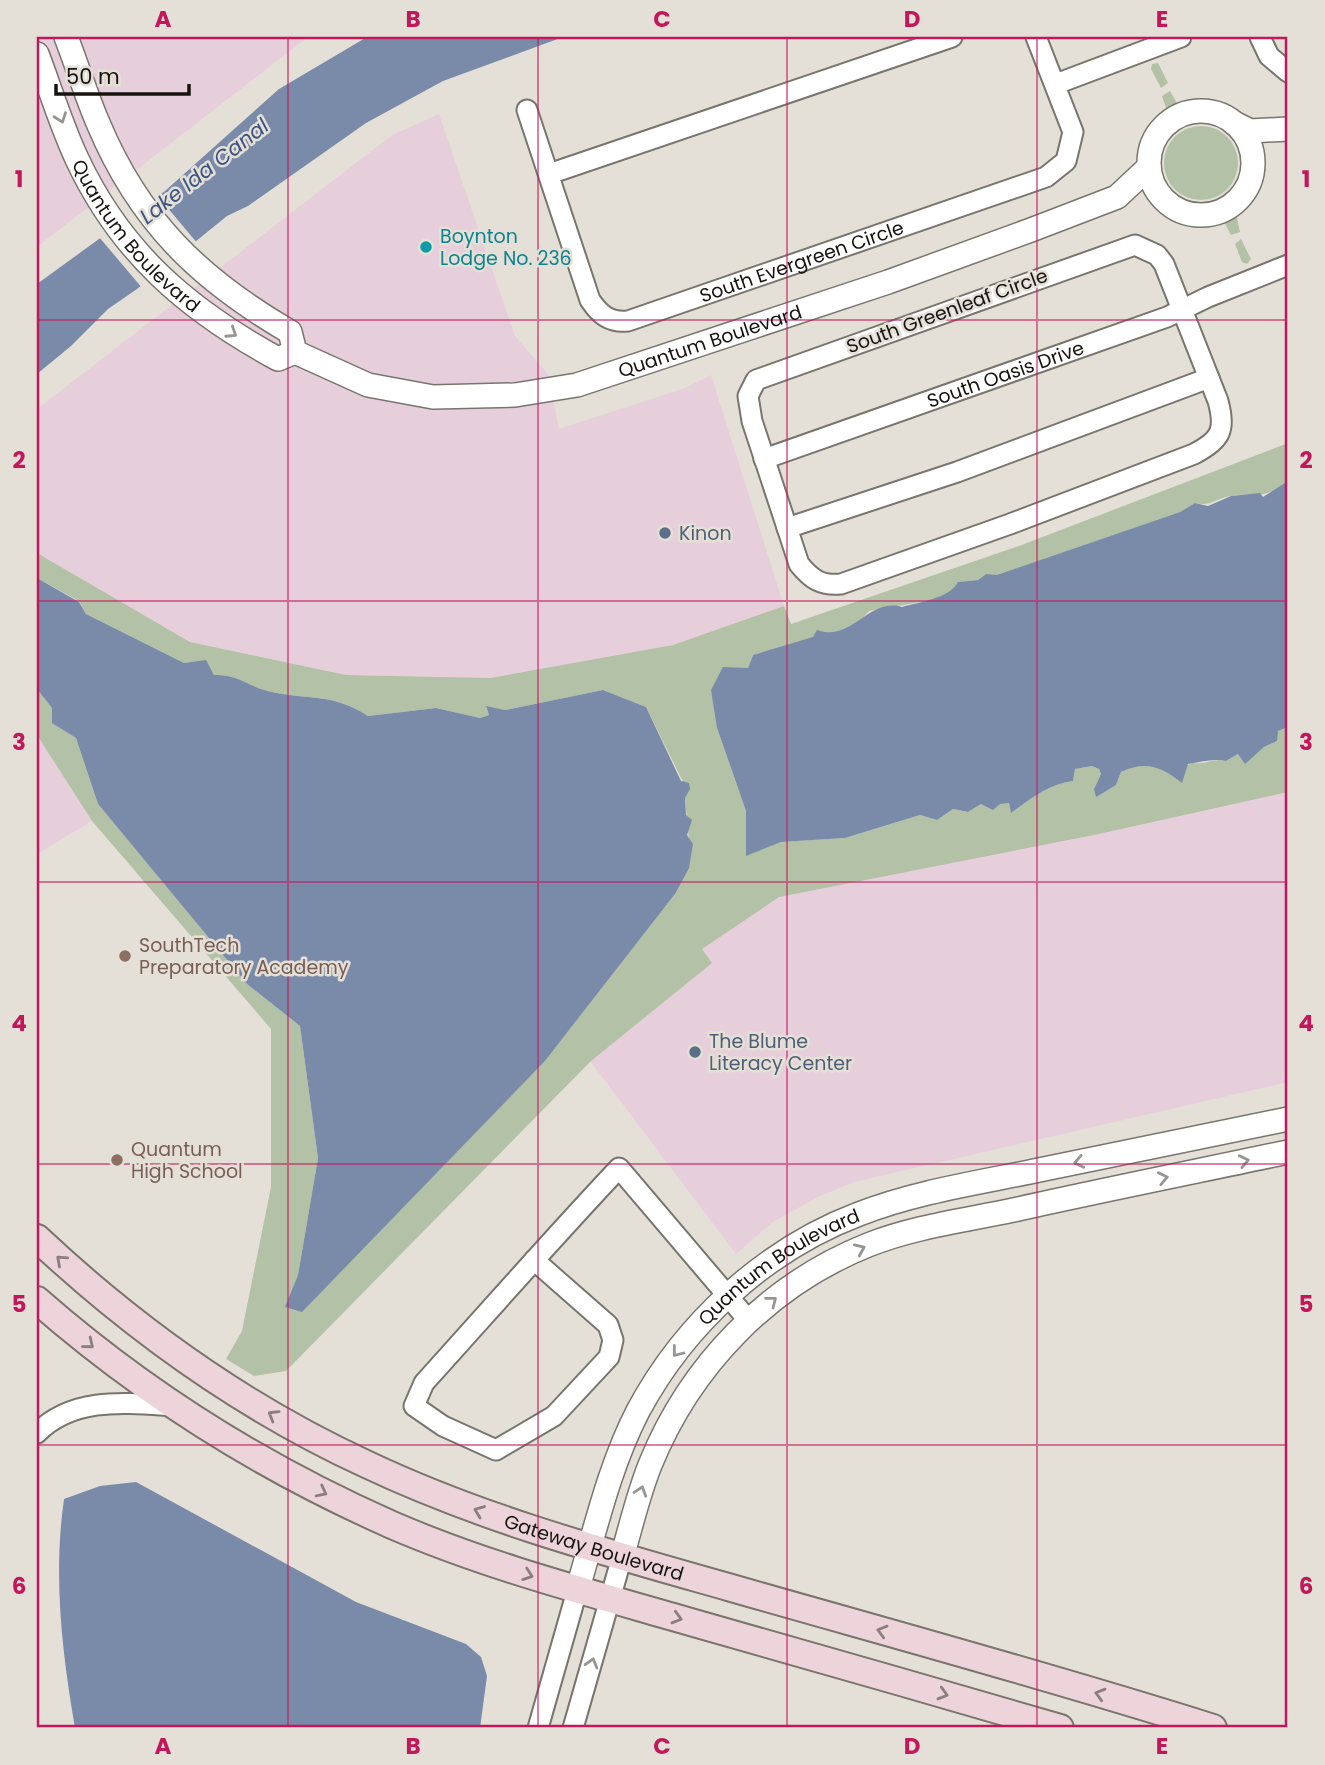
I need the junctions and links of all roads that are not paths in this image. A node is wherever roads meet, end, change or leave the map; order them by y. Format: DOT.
graph roads {
  1 [pos="66,37"];
  2 [pos="952,37"];
  3 [pos="1036,37"];
  4 [pos="1181,37"];
  5 [pos="1260,37"];
  6 [pos="37,54"];
  7 [pos="1288,72"];
  8 [pos="1056,84"];
  9 [pos="527,110"];
  10 [pos="1234,123"];
  11 [pos="1287,130"];
  12 [pos="1253,163"];
  13 [pos="1149,167"];
  14 [pos="549,174"];
  15 [pos="1117,197"];
  16 [pos="1162,198"];
  17 [pos="1288,265"];
  18 [pos="1182,309"];
  19 [pos="295,352"];
  20 [pos="1209,378"];
  21 [pos="764,458"];
  22 [pos="787,528"];
  23 [pos="1288,1119"];
  24 [pos="1288,1152"];
  25 [pos="37,1238"];
  26 [pos="534,1260"];
  27 [pos="727,1297"];
  28 [pos="37,1300"];
  29 [pos="749,1321"];
  30 [pos="175,1406"];
  31 [pos="37,1433"];
  32 [pos="590,1547"];
  33 [pos="622,1557"];
  34 [pos="576,1591"];
  35 [pos="611,1600"];
  36 [pos="1149,1718"];
  37 [pos="538,1728"];
  38 [pos="573,1728"];
  39 [pos="1060,1728"];
  40 [pos="1213,1728"];
  1 -- 19 [label="street, Quantum Boulevard"];
  2 -- 14 [label="street"];
  3 -- 8 [label="street, South Evergreen Circle"];
  4 -- 8 [label="street"];
  5 -- 7 [label="street"];
  6 -- 19 [label="street, Quantum Boulevard, one-way"];
  8 -- 14 [label="street, South Evergreen Circle"];
  9 -- 14 [label="street, South Evergreen Circle"];
  10 -- 11 [label="street, Quantum Boulevard"];
  10 -- 12 [label="street"];
  10 -- 13 [label="street, Quantum Boulevard"];
  11 -- 12 [label="street, Quantum Boulevard"];
  12 -- 16 [label="street, Quantum Boulevard"];
  13 -- 15 [label="street, Quantum Boulevard"];
  13 -- 16 [label="street"];
  15 -- 16 [label="street, Quantum Boulevard"];
  15 -- 19 [label="street, Quantum Boulevard"];
  17 -- 18 [label="street, South Oasis Drive"];
  18 -- 20 [label="street, South Greenleaf Circle"];
  18 -- 21 [label="street, South Oasis Drive"];
  18 -- 21 [label="street, South Greenleaf Circle"];
  20 -- 22 [label="street"];
  20 -- 22 [label="street, South Greenleaf Circle"];
  21 -- 22 [label="street, South Greenleaf Circle"];
  23 -- 27 [label="street, Quantum Boulevard, one-way"];
  29 -- 24 [label="street, Quantum Boulevard, one-way"];
  32 -- 25 [label="main road, Gateway Boulevard, one-way"];
  26 -- 26 [label="street"];
  26 -- 27 [label="street"];
  27 -- 29 [label="street"];
  27 -- 32 [label="street, Quantum Boulevard, one-way"];
  28 -- 30 [label="main road, one-way"];
  33 -- 29 [label="street, Quantum Boulevard, one-way"];
  30 -- 31 [label="street"];
  30 -- 34 [label="main road, one-way"];
  32 -- 33 [label="main road, Gateway Boulevard"];
  32 -- 34 [label="street, Quantum Boulevard"];
  33 -- 35 [label="street, Quantum Boulevard"];
  36 -- 33 [label="main road, Gateway Boulevard, one-way"];
  34 -- 35 [label="main road"];
  34 -- 37 [label="street, Quantum Boulevard"];
  38 -- 35 [label="street, Quantum Boulevard, one-way"];
  35 -- 39 [label="main road, one-way"];
  36 -- 40 [label="main road, Gateway Boulevard"];
}
